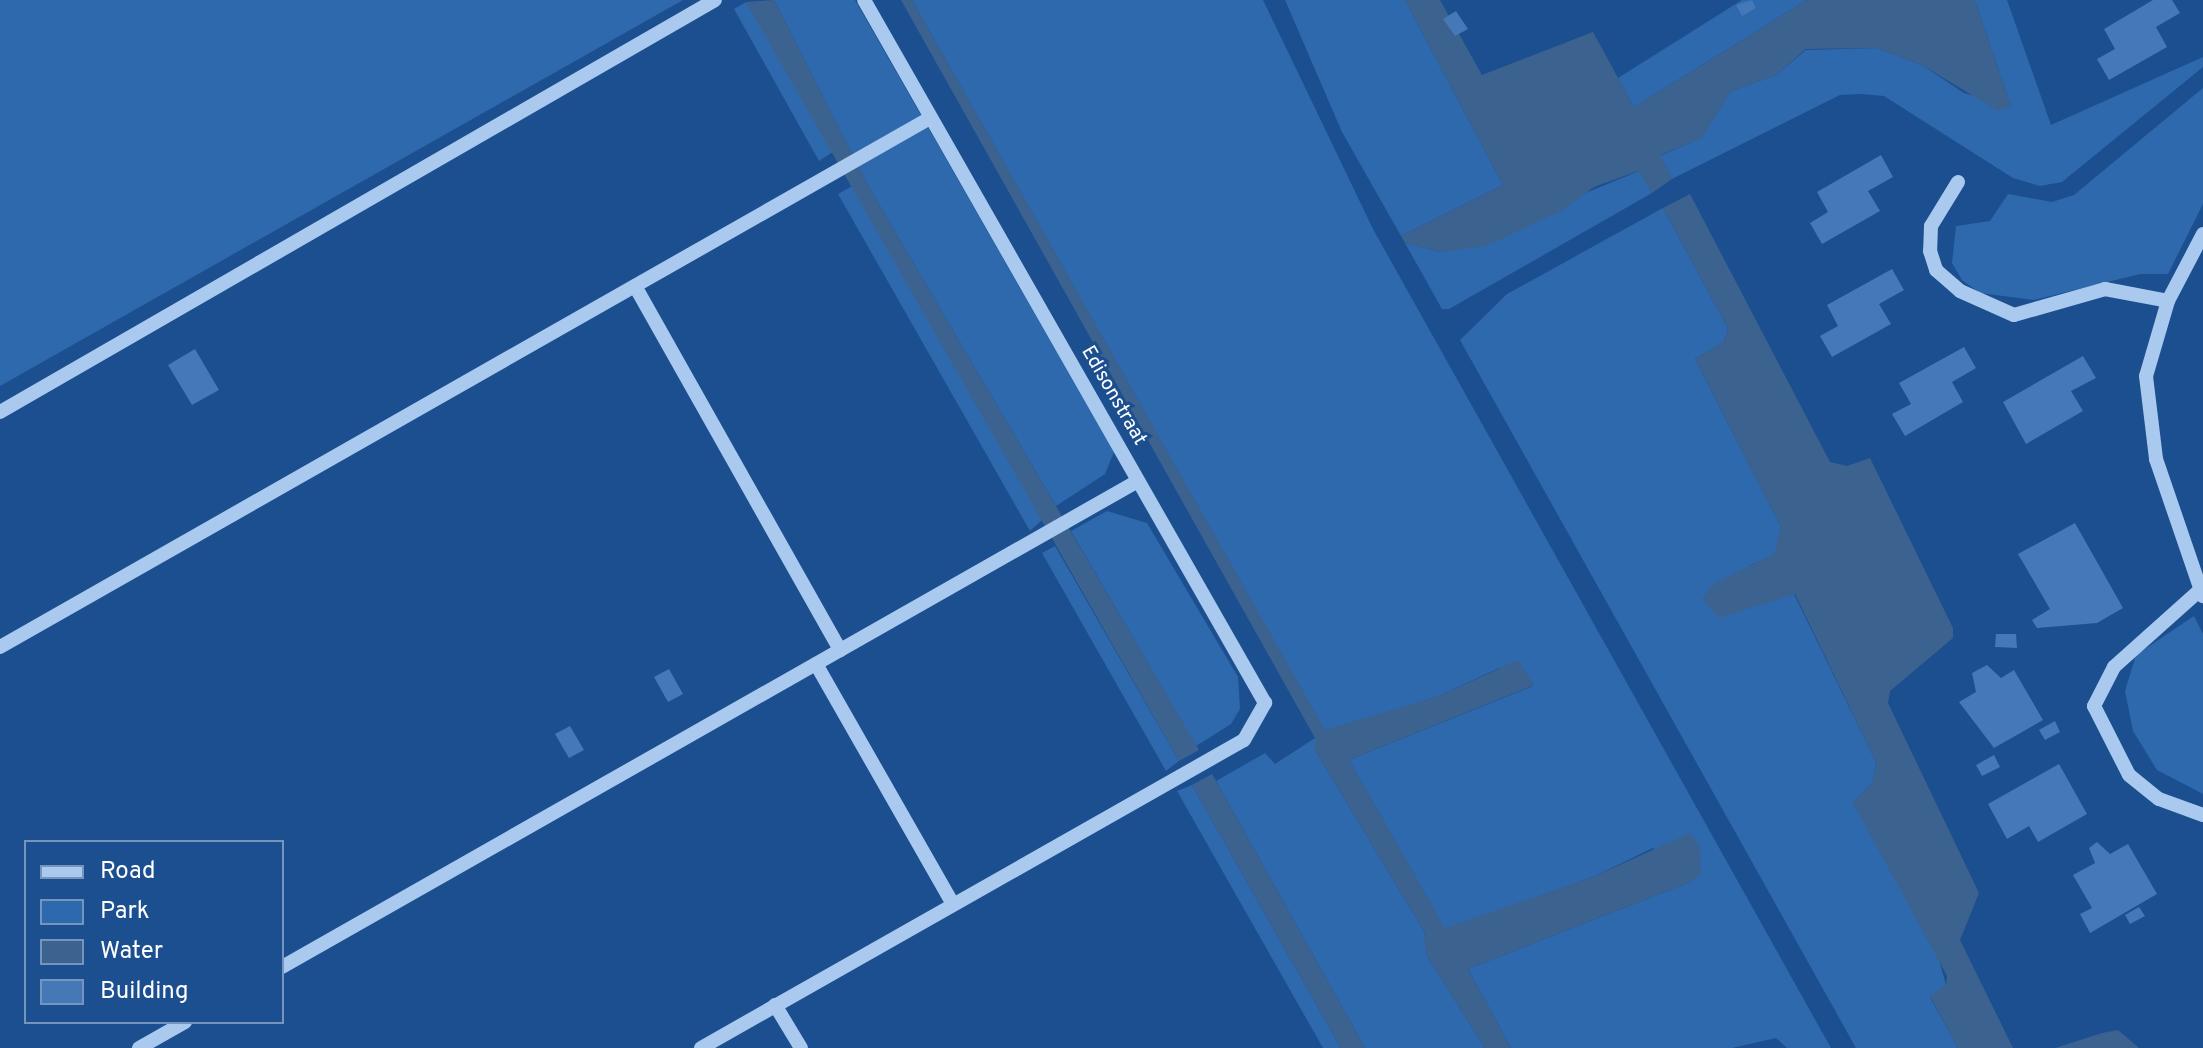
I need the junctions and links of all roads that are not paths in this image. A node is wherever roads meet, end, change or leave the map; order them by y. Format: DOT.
graph roads {
  1 [pos="715,0"];
  2 [pos="864,0"];
  3 [pos="930,118"];
  4 [pos="1958,182"];
  5 [pos="2203,234"];
  6 [pos="635,286"];
  7 [pos="2168,301"];
  8 [pos="0,412"];
  9 [pos="1138,481"];
  10 [pos="2202,593"];
  11 [pos="0,647"];
  12 [pos="840,650"];
  13 [pos="816,664"];
  14 [pos="2203,815"];
  15 [pos="953,904"];
  16 [pos="284,966"];
  17 [pos="775,1005"];
  18 [pos="181,1024"];
  19 [pos="139,1048"];
  20 [pos="701,1048"];
  21 [pos="801,1048"];
  1 -- 8 [label="street"];
  2 -- 3 [label="street, Edisonstraat"];
  3 -- 6 [label="street"];
  3 -- 9 [label="street, Edisonstraat"];
  4 -- 7 [label="street"];
  5 -- 7 [label="street"];
  6 -- 11 [label="street"];
  6 -- 12 [label="street"];
  7 -- 10 [label="street"];
  9 -- 12 [label="street"];
  9 -- 15 [label="street, Edisonstraat"];
  10 -- 14 [label="street"];
  12 -- 13 [label="street"];
  13 -- 15 [label="street"];
  13 -- 16 [label="street"];
  15 -- 17 [label="street"];
  17 -- 20 [label="street"];
  17 -- 21 [label="street"];
  18 -- 19 [label="street"];
}
